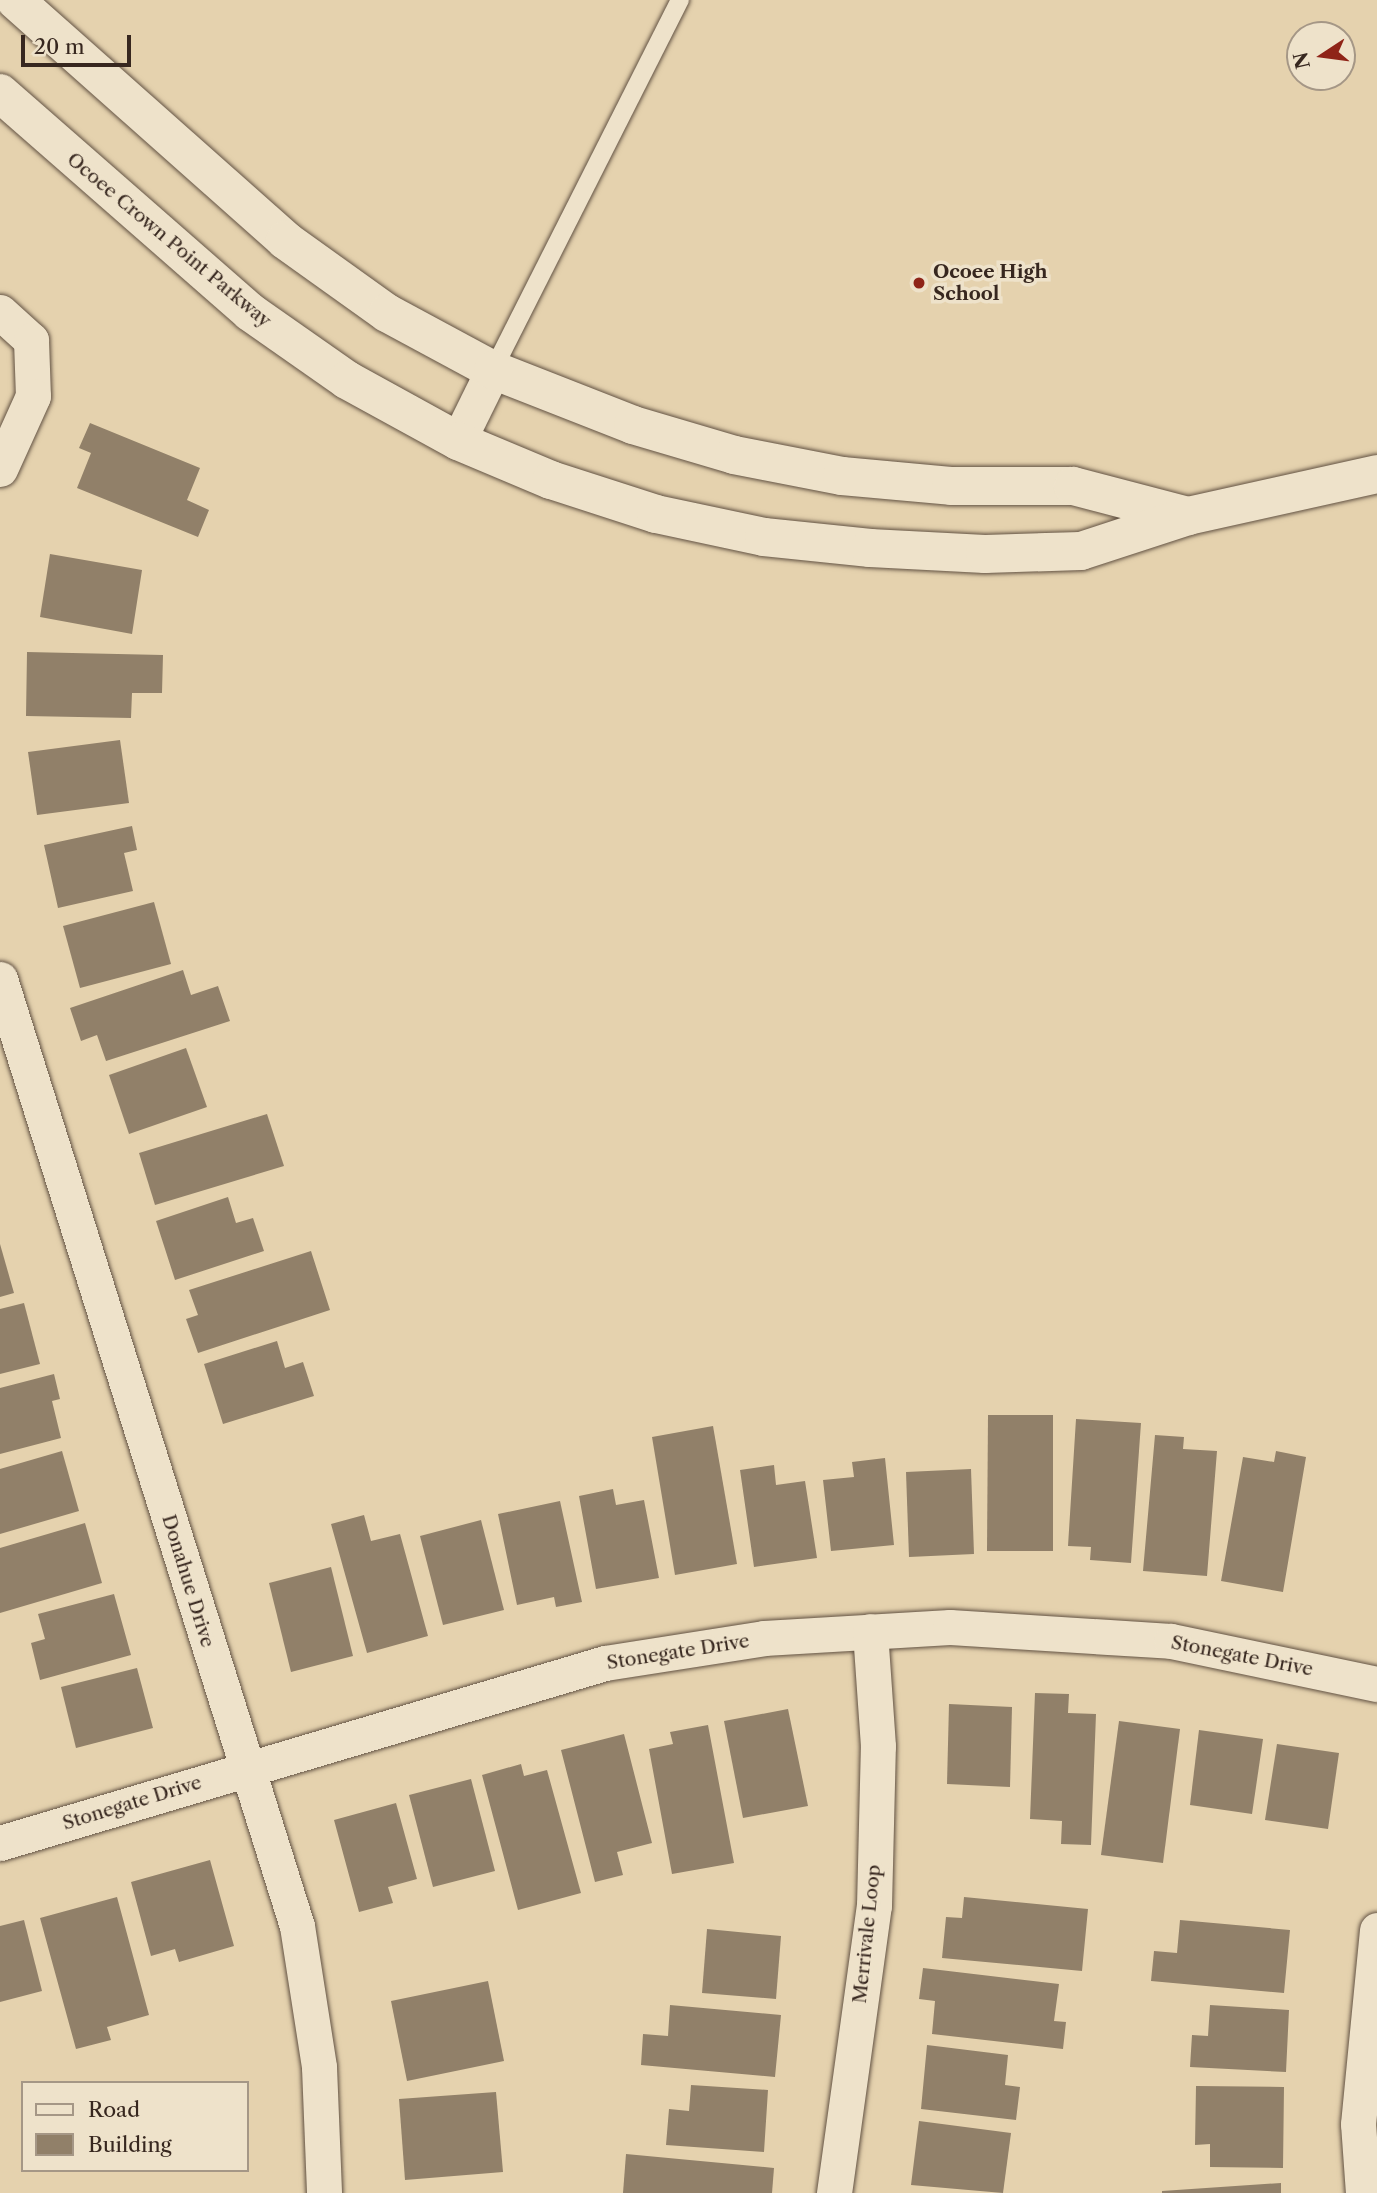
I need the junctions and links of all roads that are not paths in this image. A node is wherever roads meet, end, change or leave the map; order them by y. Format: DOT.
graph roads {
  1 [pos="15,0"];
  2 [pos="680,0"];
  3 [pos="0,93"];
  4 [pos="0,312"];
  5 [pos="493,370"];
  6 [pos="458,441"];
  7 [pos="0,469"];
  8 [pos="1377,474"];
  9 [pos="1188,516"];
  10 [pos="0,979"];
  11 [pos="870,1631"];
  12 [pos="1377,1684"];
  13 [pos="245,1768"];
  14 [pos="0,1843"];
  15 [pos="1377,1930"];
  16 [pos="324,2193"];
  17 [pos="834,2193"];
  18 [pos="1363,2193"];
  1 -- 5 [label="street, Ocoee Crown Point Parkway"];
  2 -- 5 [label="lane"];
  3 -- 6 [label="street, Ocoee Crown Point Parkway"];
  4 -- 7 [label="street"];
  5 -- 6 [label="street"];
  5 -- 9 [label="street, Ocoee Crown Point Parkway"];
  6 -- 9 [label="street, Ocoee Crown Point Parkway"];
  8 -- 9 [label="street, Ocoee Crown Point Parkway"];
  10 -- 13 [label="street, Donahue Drive"];
  11 -- 12 [label="street, Stonegate Drive"];
  11 -- 13 [label="street, Stonegate Drive"];
  11 -- 17 [label="street, Merrivale Loop"];
  13 -- 14 [label="street, Stonegate Drive"];
  13 -- 16 [label="street, Donahue Drive"];
  15 -- 18 [label="street"];
}
